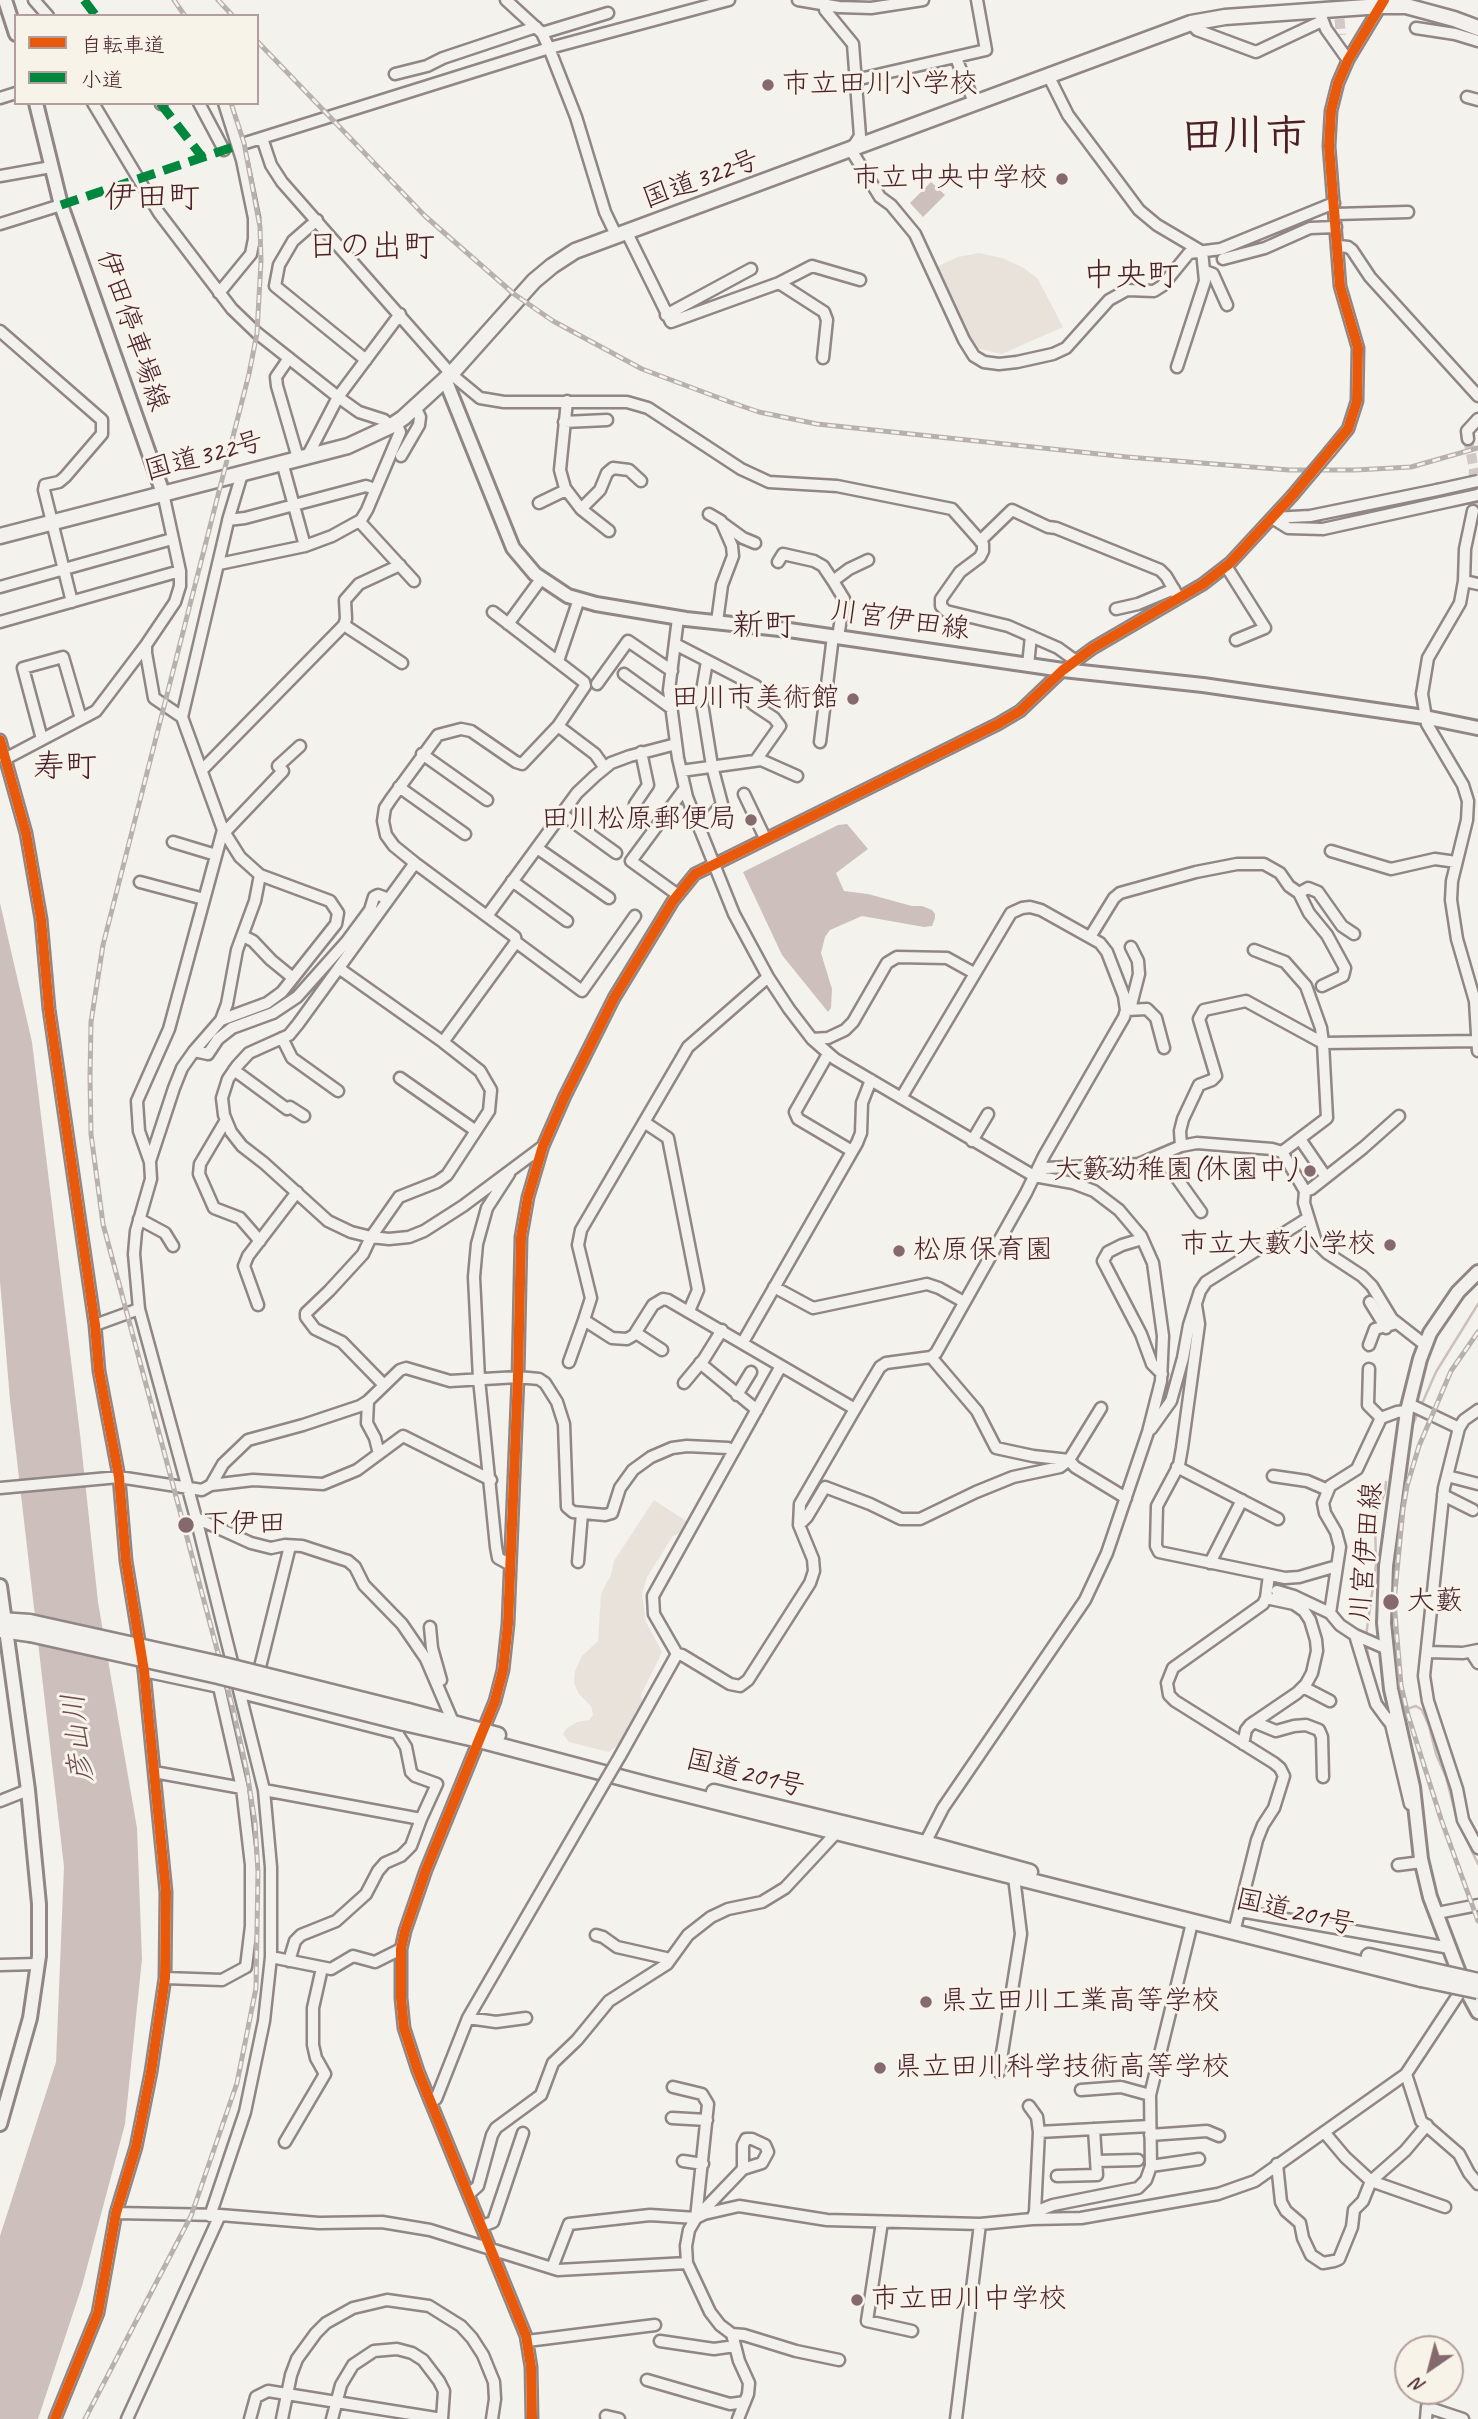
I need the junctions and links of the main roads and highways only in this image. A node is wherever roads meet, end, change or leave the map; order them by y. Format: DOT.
graph roads {
  1 [pos="5,0"];
  2 [pos="1382,3"];
  3 [pos="14,28"];
  4 [pos="1478,29"];
  5 [pos="36,105"];
  6 [pos="448,377"];
  7 [pos="163,493"];
  8 [pos="0,536"];
  9 [pos="1478,728"];
  10 [pos="1478,1272"];
  11 [pos="0,1586"];
  12 [pos="3,1625"];
  13 [pos="406,1717"];
  14 [pos="481,1735"];
  15 [pos="922,1848"];
  16 [pos="1236,1922"];
  17 [pos="1473,1986"];
  18 [pos="1478,2012"];
  19 [pos="0,2124"];
  1 -- 3 [label="main road"];
  2 -- 4 [label="highway, 国道322号"];
  2 -- 6 [label="highway, 国道322号"];
  5 -- 7 [label="main road, 伊田停車場線"];
  6 -- 7 [label="highway, 国道322号"];
  6 -- 9 [label="main road, 川宮伊田線"];
  7 -- 8 [label="highway, 国道322号"];
  10 -- 17 [label="main road, 川宮伊田線"];
  11 -- 12 [label="main road"];
  12 -- 13 [label="highway, 国道201号, bridge"];
  12 -- 19 [label="main road"];
  13 -- 14 [label="highway, 国道201号"];
  13 -- 14 [label="highway, 国道201号"];
  14 -- 15 [label="highway, 国道201号"];
  14 -- 15 [label="highway, 国道201号"];
  15 -- 16 [label="highway, 国道201号"];
  15 -- 16 [label="highway, 国道201号"];
  16 -- 17 [label="highway, 国道201号, bridge"];
  17 -- 18 [label="main road, 川宮伊田線"];
}
